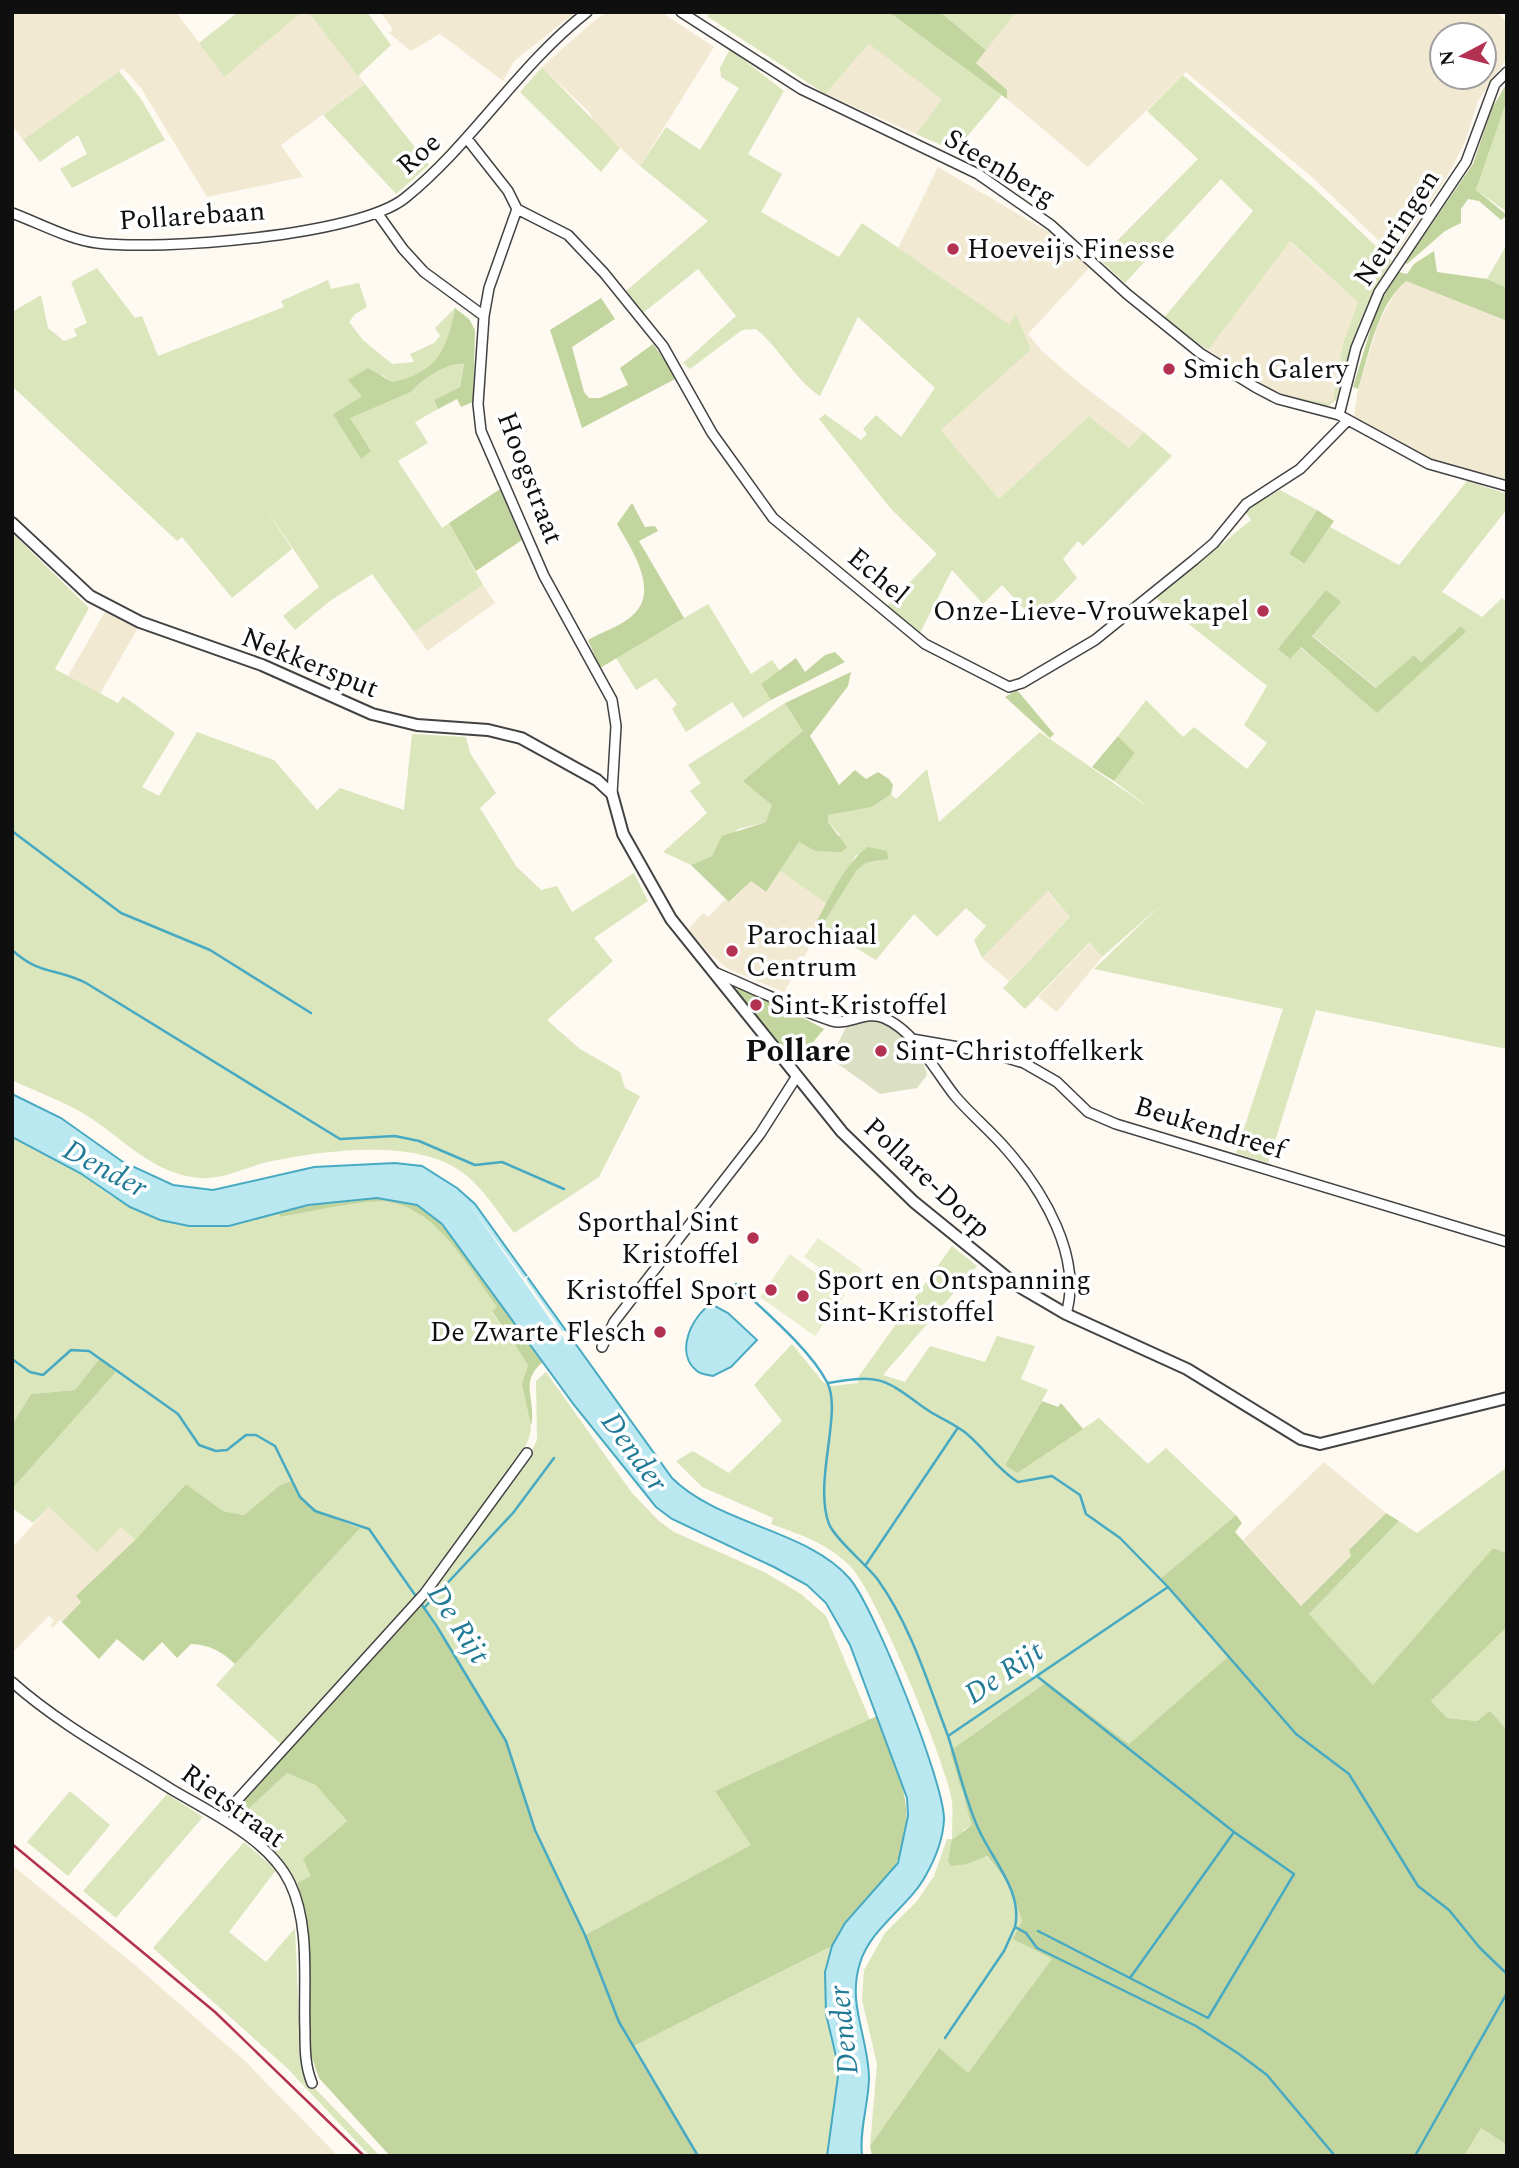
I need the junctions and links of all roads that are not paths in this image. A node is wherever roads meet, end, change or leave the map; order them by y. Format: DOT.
graph roads {
  1 [pos="587,12"];
  2 [pos="681,12"];
  3 [pos="1507,72"];
  4 [pos="468,140"];
  5 [pos="517,209"];
  6 [pos="12,213"];
  7 [pos="378,214"];
  8 [pos="484,316"];
  9 [pos="1344,417"];
  10 [pos="1507,486"];
  11 [pos="12,523"];
  12 [pos="612,794"];
  13 [pos="712,971"];
  14 [pos="912,1039"];
  15 [pos="797,1076"];
  16 [pos="1507,1242"];
  17 [pos="1066,1314"];
  18 [pos="602,1347"];
  19 [pos="1507,1398"];
  20 [pos="527,1454"];
  21 [pos="12,1682"];
  22 [pos="220,1818"];
  23 [pos="312,2083"];
  1 -- 4 [label="street, Roe"];
  2 -- 9 [label="street, Steenberg"];
  3 -- 9 [label="street, Neuringen"];
  4 -- 5 [label="street"];
  4 -- 7 [label="street, Roe"];
  5 -- 8 [label="street, Hoogstraat"];
  5 -- 9 [label="street, Echel"];
  6 -- 7 [label="street, Pollarebaan"];
  7 -- 8 [label="street"];
  8 -- 12 [label="street, Hoogstraat"];
  9 -- 10 [label="street, Steenberg"];
  11 -- 12 [label="street, Nekkersput"];
  12 -- 13 [label="street, Pollare-Dorp"];
  13 -- 14 [label="street"];
  13 -- 15 [label="street, Pollare-Dorp"];
  14 -- 16 [label="street, Beukendreef"];
  14 -- 17 [label="street"];
  15 -- 17 [label="street, Pollare-Dorp"];
  15 -- 18 [label="street"];
  17 -- 19 [label="street, Pollare-Dorp"];
  20 -- 22 [label="street"];
  21 -- 22 [label="street, Rietstraat"];
  22 -- 23 [label="street, Rietstraat"];
}
